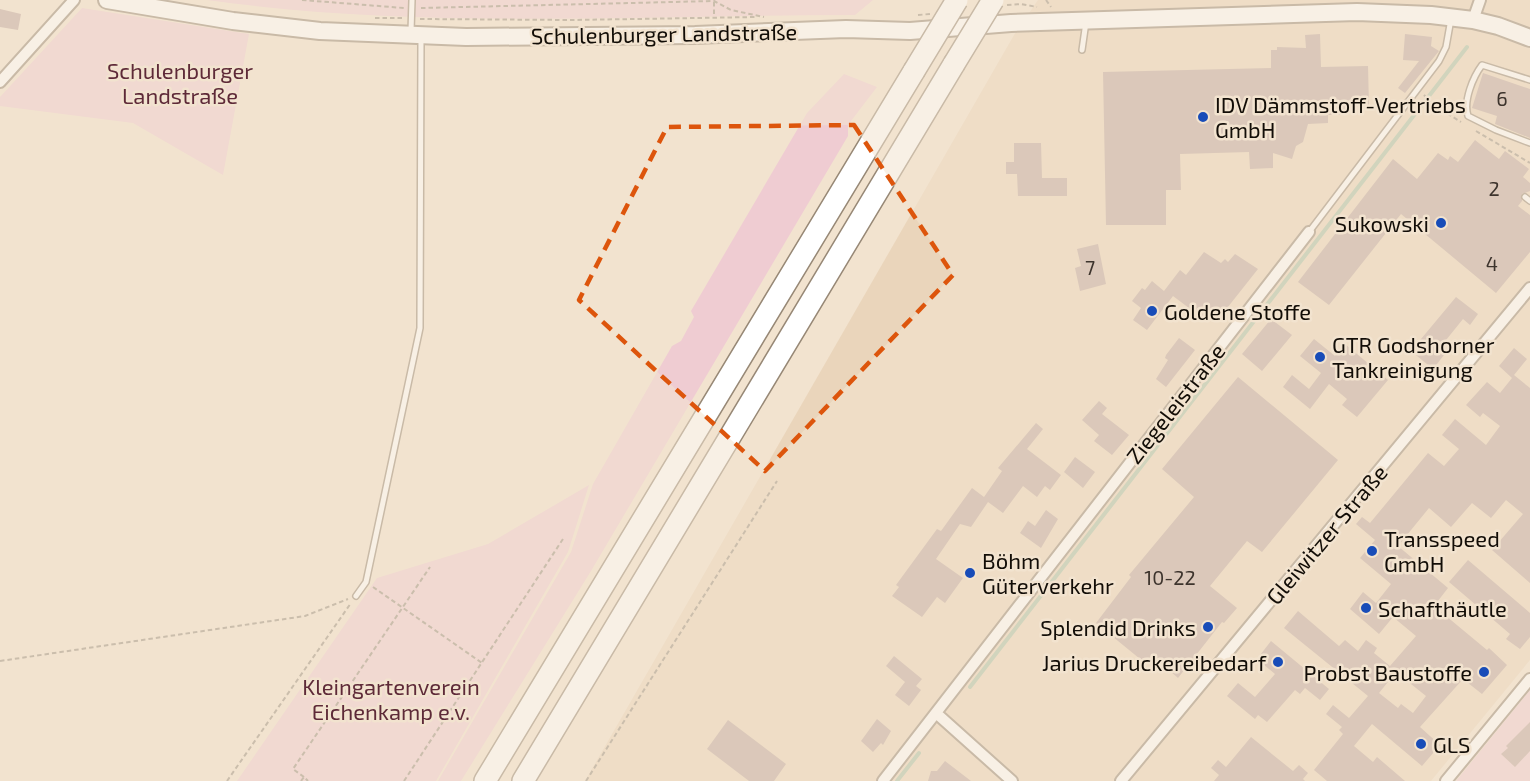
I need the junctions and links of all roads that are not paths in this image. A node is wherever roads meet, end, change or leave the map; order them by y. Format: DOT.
graph roads {
  1 [pos="74,0"];
  2 [pos="107,0"];
  3 [pos="412,0"];
  4 [pos="957,0"];
  5 [pos="993,0"];
  6 [pos="1479,0"];
  7 [pos="1452,17"];
  8 [pos="1086,20"];
  9 [pos="1473,20"];
  10 [pos="414,30"];
  11 [pos="1530,38"];
  12 [pos="1082,50"];
  13 [pos="1530,80"];
  14 [pos="0,82"];
  15 [pos="1530,143"];
  16 [pos="1309,232"];
  17 [pos="1530,288"];
  18 [pos="356,596"];
  19 [pos="1530,679"];
  20 [pos="936,713"];
  21 [pos="485,781"];
  22 [pos="523,781"];
  23 [pos="883,781"];
  24 [pos="1012,781"];
  25 [pos="1121,781"];
  26 [pos="1446,781"];
  1 -- 14 [label="street"];
  2 -- 10 [label="main road, Schulenburger Landstraße"];
  3 -- 10 [label="lane"];
  4 -- 21 [label="highway, bridge"];
  5 -- 22 [label="highway, bridge"];
  6 -- 9 [label="street"];
  7 -- 8 [label="main road, Schulenburger Landstraße"];
  7 -- 9 [label="main road, Schulenburger Landstraße"];
  7 -- 16 [label="lane, Ziegeleistraße"];
  8 -- 10 [label="main road, Schulenburger Landstraße"];
  8 -- 12 [label="lane"];
  9 -- 11 [label="main road, Schulenburger Landstraße"];
  10 -- 18 [label="lane"];
  13 -- 15 [label="lane"];
  16 -- 20 [label="street, Ziegeleistraße"];
  17 -- 25 [label="street, Gleiwitzer Straße"];
  19 -- 26 [label="street"];
  20 -- 23 [label="street, Ziegeleistraße"];
  20 -- 24 [label="street"];
}
